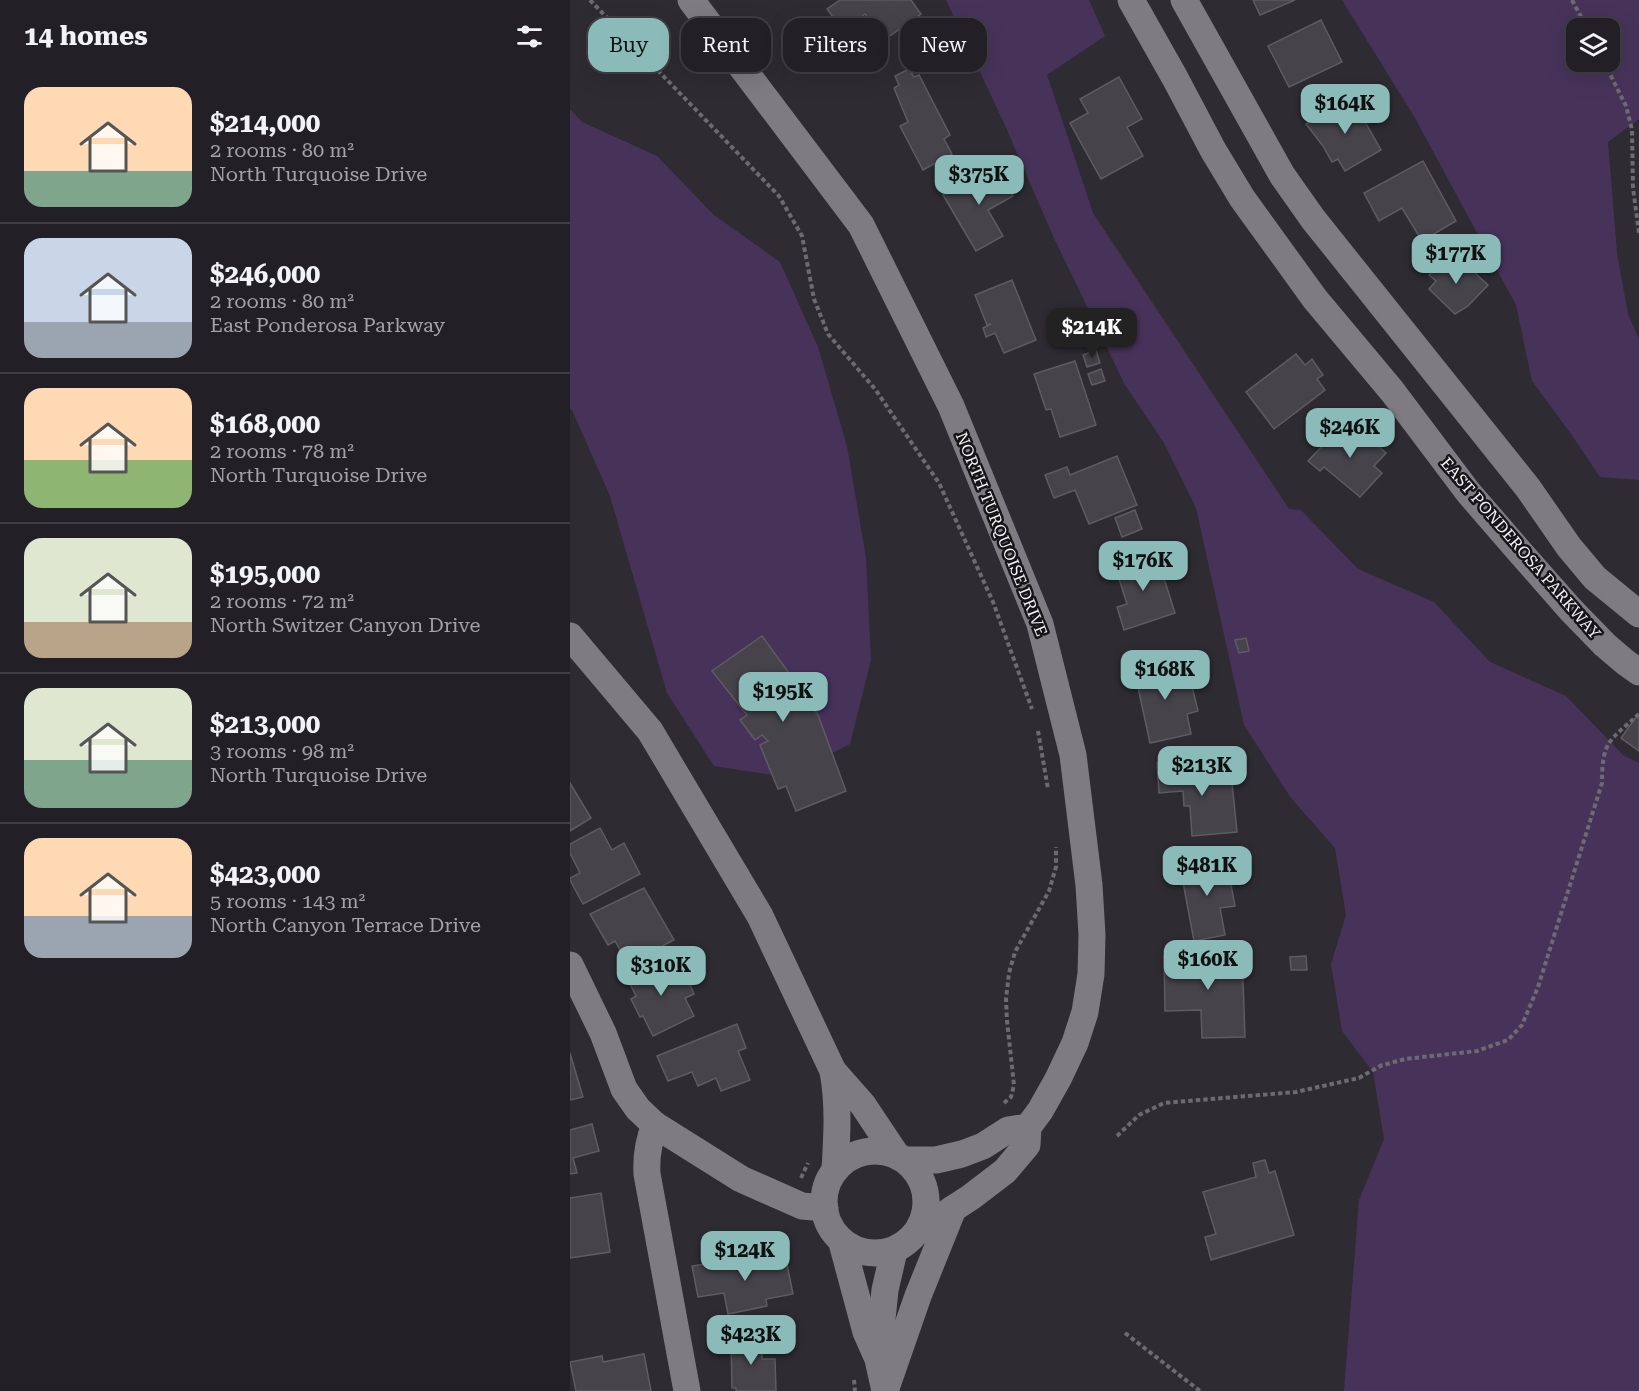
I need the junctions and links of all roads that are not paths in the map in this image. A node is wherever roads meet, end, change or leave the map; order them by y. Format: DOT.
graph roads {
  1 [pos="691,0"];
  2 [pos="1131,0"];
  3 [pos="1184,0"];
  4 [pos="1588,569"];
  5 [pos="1559,596"];
  6 [pos="1639,614"];
  7 [pos="570,636"];
  8 [pos="1639,672"];
  9 [pos="570,965"];
  10 [pos="833,1071"];
  11 [pos="655,1125"];
  12 [pos="1028,1127"];
  13 [pos="902,1156"];
  14 [pos="834,1170"];
  15 [pos="825,1208"];
  16 [pos="953,1209"];
  17 [pos="919,1231"];
  18 [pos="842,1243"];
  19 [pos="894,1251"];
  20 [pos="878,1359"];
  21 [pos="687,1391"];
  22 [pos="885,1391"];
  1 -- 12 [label="street, NORTH TURQUOISE DRIVE"];
  2 -- 5 [label="street, EAST PONDEROSA PARKWAY"];
  3 -- 4 [label="street"];
  4 -- 5 [label="street"];
  4 -- 6 [label="street"];
  5 -- 8 [label="street, EAST PONDEROSA PARKWAY"];
  7 -- 10 [label="street"];
  9 -- 11 [label="street"];
  10 -- 13 [label="street"];
  10 -- 14 [label="street"];
  11 -- 15 [label="street"];
  11 -- 21 [label="street"];
  12 -- 13 [label="street"];
  12 -- 16 [label="street, NORTH TURQUOISE DRIVE"];
  13 -- 14 [label="street"];
  13 -- 17 [label="street"];
  14 -- 15 [label="street"];
  15 -- 18 [label="street"];
  16 -- 17 [label="street, NORTH TURQUOISE DRIVE"];
  16 -- 22 [label="street"];
  17 -- 19 [label="street"];
  18 -- 19 [label="street"];
  18 -- 20 [label="street"];
  19 -- 20 [label="street"];
  20 -- 22 [label="street"];
}
